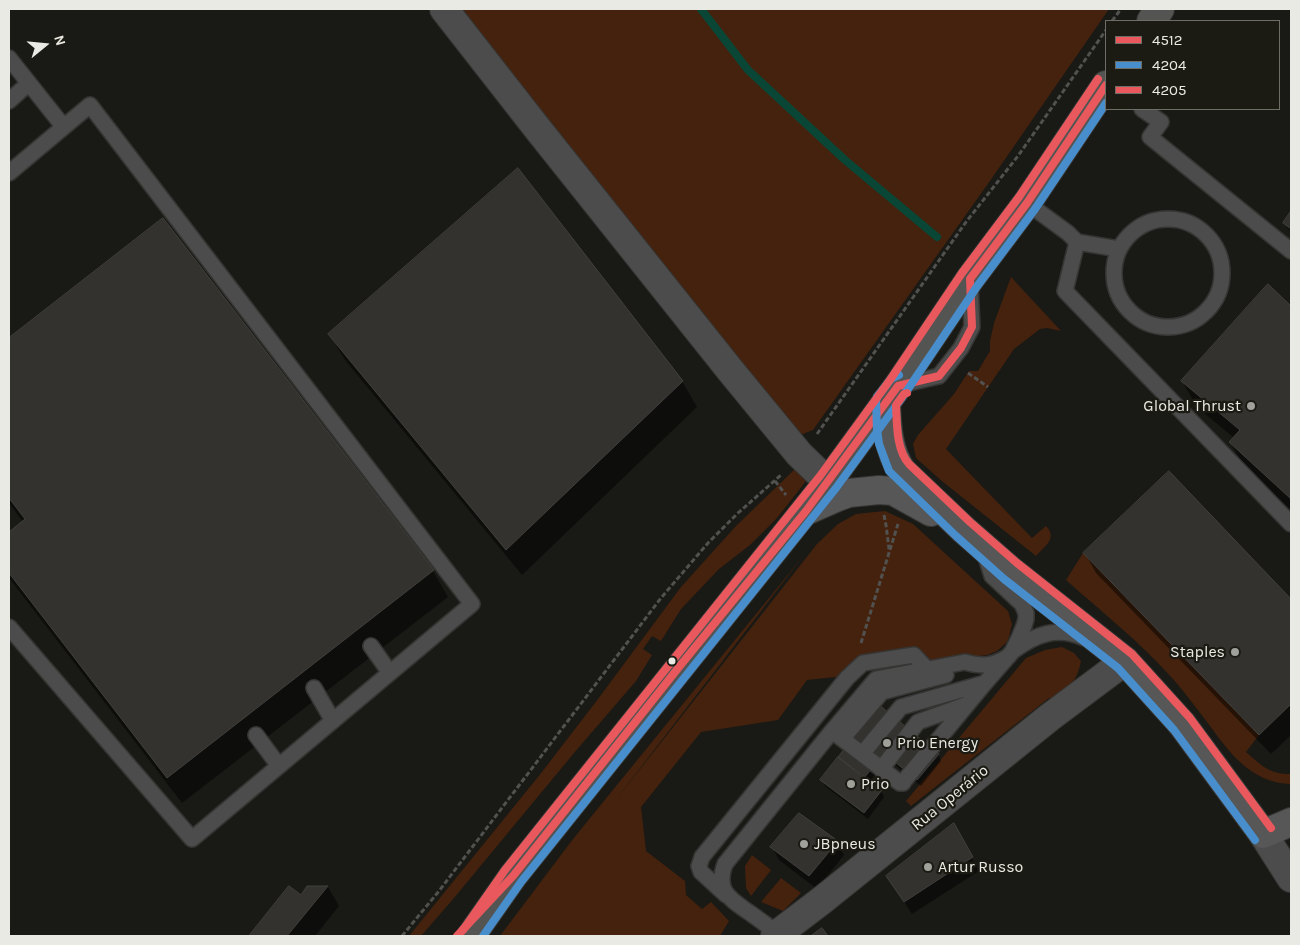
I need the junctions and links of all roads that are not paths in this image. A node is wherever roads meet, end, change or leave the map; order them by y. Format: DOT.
graph roads {
  1 [pos="444,9"];
  2 [pos="1160,9"];
  3 [pos="1152,20"];
  4 [pos="9,58"];
  5 [pos="29,83"];
  6 [pos="1105,86"];
  7 [pos="9,101"];
  8 [pos="1143,110"];
  9 [pos="63,126"];
  10 [pos="9,172"];
  11 [pos="1027,203"];
  12 [pos="1078,242"];
  13 [pos="1119,250"];
  14 [pos="1291,251"];
  15 [pos="892,394"];
  16 [pos="828,482"];
  17 [pos="798,506"];
  18 [pos="1288,518"];
  19 [pos="972,537"];
  20 [pos="9,627"];
  21 [pos="1098,640"];
  22 [pos="371,646"];
  23 [pos="1011,654"];
  24 [pos="1125,661"];
  25 [pos="979,666"];
  26 [pos="927,669"];
  27 [pos="390,673"];
  28 [pos="985,683"];
  29 [pos="314,688"];
  30 [pos="966,705"];
  31 [pos="333,720"];
  32 [pos="837,734"];
  33 [pos="256,735"];
  34 [pos="862,754"];
  35 [pos="279,766"];
  36 [pos="882,769"];
  37 [pos="1291,822"];
  38 [pos="1262,834"];
  39 [pos="512,876"];
  40 [pos="1291,878"];
  41 [pos="732,901"];
  42 [pos="777,935"];
  43 [pos="457,936"];
  44 [pos="470,936"];
  1 -- 16 [label="street"];
  2 -- 3 [label="main road"];
  4 -- 5 [label="lane"];
  5 -- 7 [label="lane"];
  5 -- 9 [label="lane"];
  6 -- 11 [label="main road"];
  8 -- 14 [label="lane"];
  9 -- 10 [label="lane"];
  9 -- 27 [label="lane"];
  11 -- 12 [label="lane"];
  11 -- 15 [label="main road"];
  12 -- 13 [label="lane"];
  12 -- 18 [label="lane"];
  13 -- 13 [label="lane"];
  15 -- 16 [label="main road"];
  15 -- 19 [label="street"];
  16 -- 17 [label="main road"];
  17 -- 19 [label="street"];
  17 -- 39 [label="main road"];
  19 -- 21 [label="street"];
  19 -- 23 [label="lane"];
  20 -- 35 [label="lane"];
  21 -- 23 [label="lane"];
  21 -- 24 [label="street"];
  22 -- 27 [label="lane"];
  23 -- 25 [label="lane"];
  23 -- 28 [label="lane"];
  24 -- 38 [label="street"];
  24 -- 42 [label="street, Rua Operário"];
  25 -- 26 [label="lane"];
  25 -- 32 [label="lane"];
  26 -- 32 [label="lane"];
  26 -- 41 [label="lane"];
  27 -- 31 [label="lane"];
  28 -- 30 [label="lane"];
  28 -- 34 [label="lane"];
  29 -- 31 [label="lane"];
  30 -- 36 [label="lane"];
  30 -- 36 [label="lane"];
  31 -- 35 [label="lane"];
  32 -- 34 [label="lane"];
  32 -- 41 [label="lane"];
  33 -- 35 [label="lane"];
  34 -- 36 [label="lane"];
  37 -- 38 [label="street"];
  38 -- 40 [label="street"];
  39 -- 43 [label="main road"];
  39 -- 44 [label="main road"];
  41 -- 42 [label="lane"];
}
